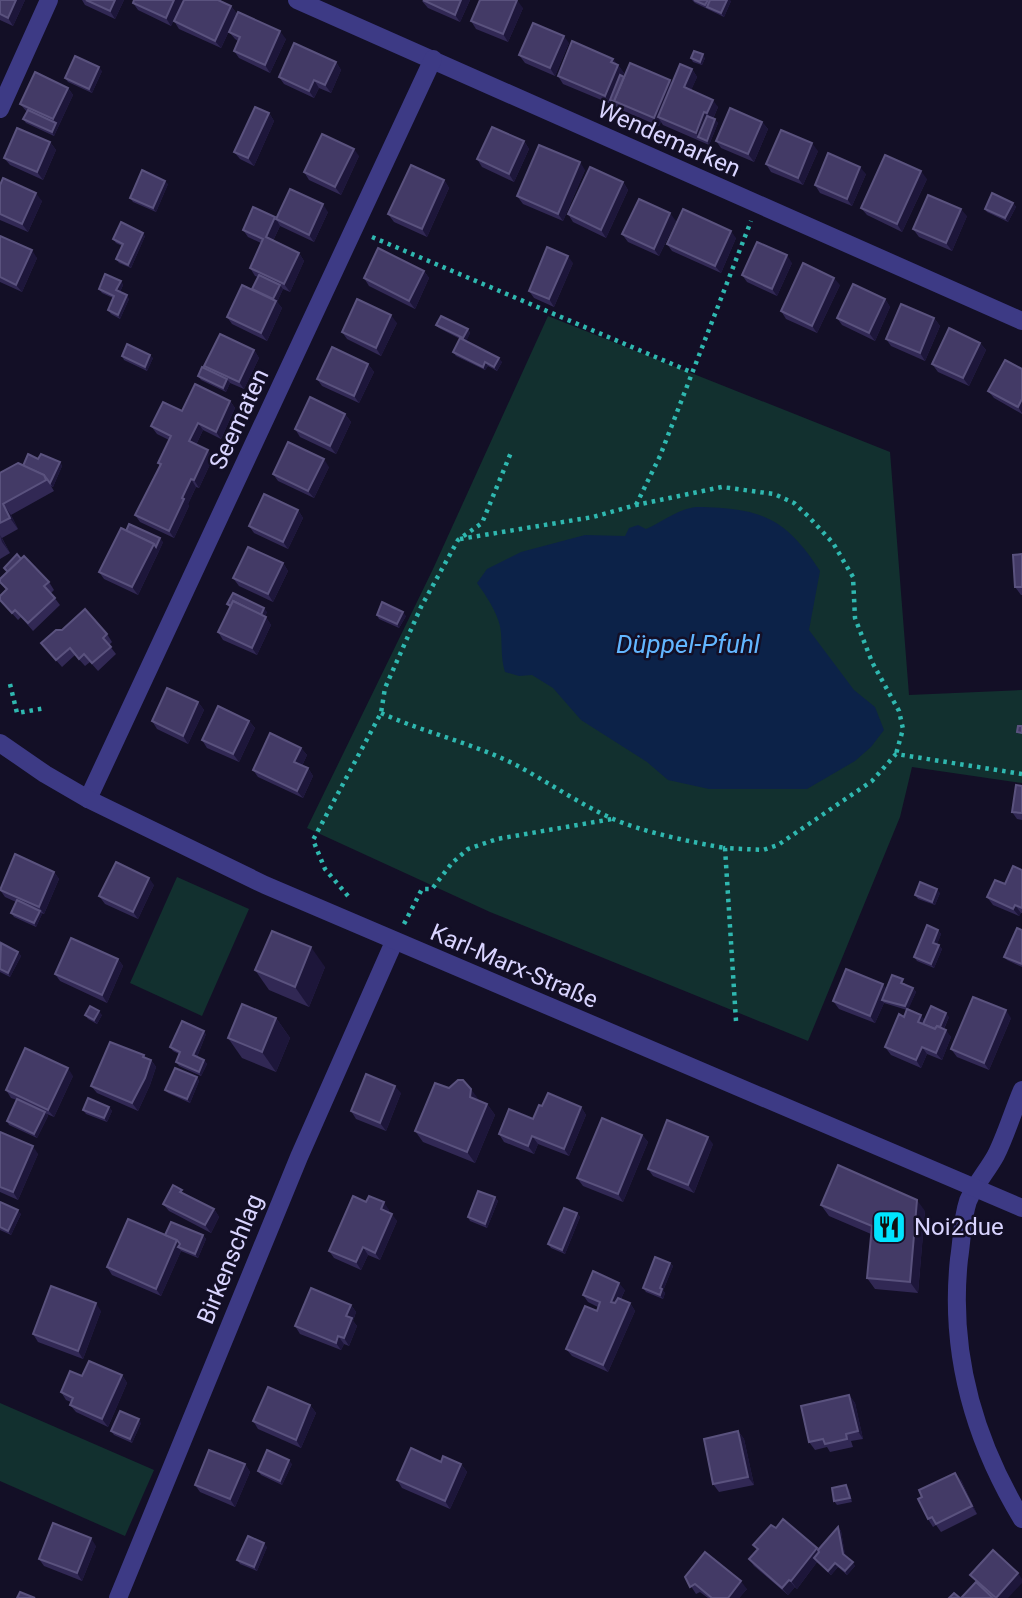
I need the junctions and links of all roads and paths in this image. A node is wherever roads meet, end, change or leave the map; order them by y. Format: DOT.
graph roads {
  1 [pos="49,0"];
  2 [pos="297,0"];
  3 [pos="433,59"];
  4 [pos="0,109"];
  5 [pos="752,218"];
  6 [pos="355,230"];
  7 [pos="1022,321"];
  8 [pos="691,372"];
  9 [pos="512,450"];
  10 [pos="636,505"];
  11 [pos="458,540"];
  12 [pos="10,684"];
  13 [pos="46,708"];
  14 [pos="381,713"];
  15 [pos="0,743"];
  16 [pos="896,754"];
  17 [pos="1022,774"];
  18 [pos="88,799"];
  19 [pos="612,819"];
  20 [pos="725,848"];
  21 [pos="351,900"];
  22 [pos="394,919"];
  23 [pos="404,924"];
  24 [pos="394,942"];
  25 [pos="736,1021"];
  26 [pos="1022,1090"];
  27 [pos="974,1188"];
  28 [pos="1022,1208"];
  29 [pos="1022,1519"];
  30 [pos="118,1598"];
  1 -- 4 [label="street"];
  2 -- 3 [label="street, Wendemarken"];
  3 -- 6 [label="street, Seematen"];
  3 -- 7 [label="street, Wendemarken"];
  5 -- 8 [label="path"];
  6 -- 8 [label="path"];
  6 -- 18 [label="street, Seematen"];
  8 -- 10 [label="path"];
  9 -- 11 [label="path"];
  10 -- 11 [label="path"];
  10 -- 16 [label="path"];
  11 -- 14 [label="path"];
  12 -- 13 [label="path"];
  14 -- 19 [label="path"];
  14 -- 21 [label="path"];
  15 -- 18 [label="street, Karl-Marx-Straße"];
  16 -- 17 [label="path"];
  16 -- 20 [label="path"];
  18 -- 24 [label="street, Karl-Marx-Straße"];
  19 -- 20 [label="path"];
  19 -- 23 [label="path"];
  20 -- 25 [label="path"];
  22 -- 23 [label="path"];
  23 -- 24 [label="path"];
  24 -- 27 [label="street, Karl-Marx-Straße"];
  24 -- 30 [label="street, Birkenschlag"];
  26 -- 27 [label="street"];
  27 -- 28 [label="street, Karl-Marx-Straße"];
  27 -- 29 [label="street"];
}
